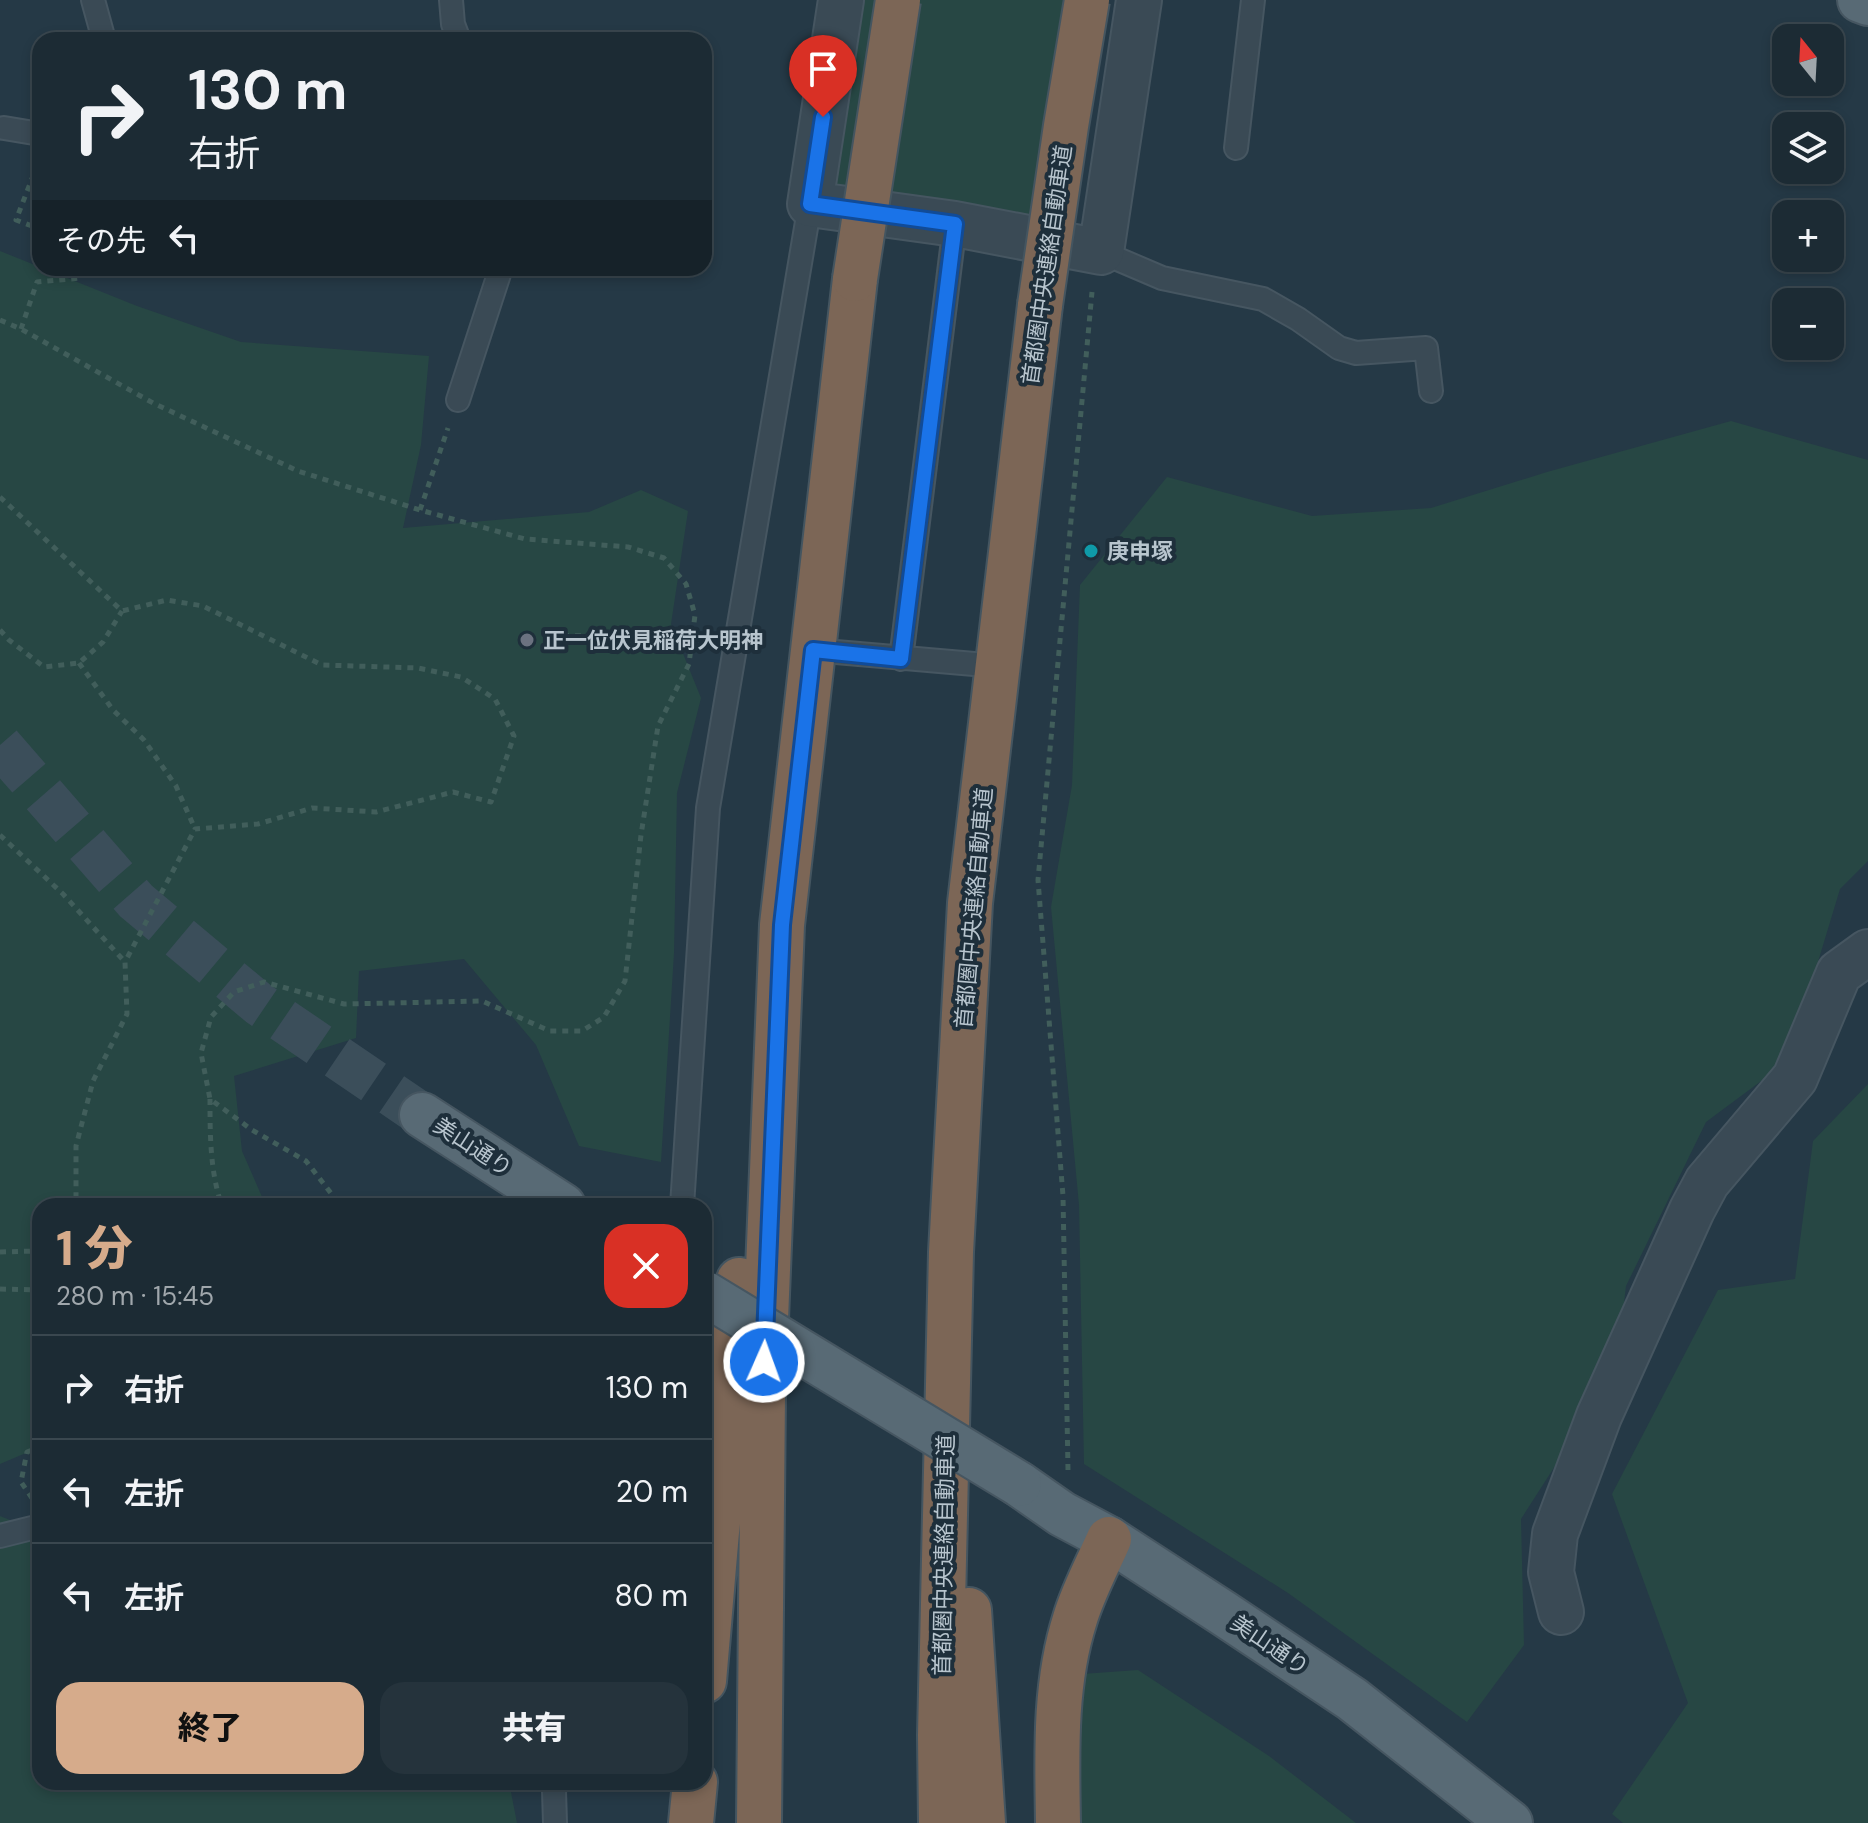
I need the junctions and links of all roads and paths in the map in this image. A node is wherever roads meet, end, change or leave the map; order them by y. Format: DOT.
graph roads {
  1 [pos="93,0"];
  2 [pos="451,0"];
  3 [pos="841,0"];
  4 [pos="898,0"];
  5 [pos="1087,0"];
  6 [pos="1139,0"];
  7 [pos="1253,0"];
  8 [pos="1860,0"];
  9 [pos="1868,3"];
  10 [pos="102,32"];
  11 [pos="456,32"];
  12 [pos="4,128"];
  13 [pos="32,133"];
  14 [pos="1236,148"];
  15 [pos="32,178"];
  16 [pos="810,204"];
  17 [pos="955,224"];
  18 [pos="32,226"];
  19 [pos="1101,252"];
  20 [pos="80,276"];
  21 [pos="498,276"];
  22 [pos="0,320"];
  23 [pos="21,329"];
  24 [pos="1431,391"];
  25 [pos="458,400"];
  26 [pos="0,497"];
  27 [pos="420,510"];
  28 [pos="122,611"];
  29 [pos="695,615"];
  30 [pos="704,616"];
  31 [pos="0,630"];
  32 [pos="693,635"];
  33 [pos="551,636"];
  34 [pos="813,650"];
  35 [pos="901,659"];
  36 [pos="79,663"];
  37 [pos="997,666"];
  38 [pos="195,829"];
  39 [pos="0,835"];
  40 [pos="782,925"];
  41 [pos="1868,952"];
  42 [pos="125,962"];
  43 [pos="210,1099"];
  44 [pos="422,1115"];
  45 [pos="76,1198"];
  46 [pos="220,1198"];
  47 [pos="335,1198"];
  48 [pos="551,1198"];
  49 [pos="683,1198"];
  50 [pos="32,1251"];
  51 [pos="0,1252"];
  52 [pos="951,1252"];
  53 [pos="0,1289"];
  54 [pos="32,1290"];
  55 [pos="712,1298"];
  56 [pos="32,1450"];
  57 [pos="32,1497"];
  58 [pos="1062,1514"];
  59 [pos="32,1528"];
  60 [pos="0,1536"];
  61 [pos="1109,1539"];
  62 [pos="712,1589"];
  63 [pos="1561,1612"];
  64 [pos="554,1790"];
  65 [pos="694,1790"];
  66 [pos="555,1823"];
  67 [pos="691,1823"];
  68 [pos="759,1823"];
  69 [pos="941,1823"];
  70 [pos="983,1823"];
  71 [pos="1058,1823"];
  72 [pos="1510,1823"];
  1 -- 10 [label="lane"];
  2 -- 11 [label="lane"];
  3 -- 16 [label="street"];
  4 -- 34 [label="highway, bridge"];
  5 -- 37 [label="highway, 首都圏中央連絡自動車道, bridge"];
  6 -- 19 [label="street"];
  7 -- 14 [label="lane"];
  8 -- 9 [label="main road"];
  12 -- 13 [label="lane"];
  15 -- 18 [label="path"];
  16 -- 17 [label="street"];
  16 -- 49 [label="lane"];
  17 -- 19 [label="street"];
  17 -- 35 [label="lane"];
  19 -- 24 [label="lane"];
  19 -- 58 [label="path"];
  20 -- 23 [label="path"];
  21 -- 25 [label="lane"];
  22 -- 23 [label="path"];
  23 -- 27 [label="path"];
  25 -- 27 [label="path"];
  26 -- 28 [label="path"];
  27 -- 29 [label="path"];
  28 -- 36 [label="path"];
  28 -- 38 [label="path"];
  29 -- 30 [label="path"];
  29 -- 32 [label="path"];
  31 -- 36 [label="path"];
  32 -- 33 [label="path"];
  32 -- 43 [label="path"];
  34 -- 35 [label="lane"];
  34 -- 40 [label="highway"];
  35 -- 37 [label="lane"];
  36 -- 38 [label="path"];
  37 -- 52 [label="highway, 首都圏中央連絡自動車道"];
  38 -- 42 [label="path"];
  39 -- 42 [label="path"];
  40 -- 62 [label="highway"];
  40 -- 68 [label="highway"];
  41 -- 63 [label="street"];
  42 -- 45 [label="path"];
  43 -- 46 [label="path"];
  43 -- 47 [label="path"];
  44 -- 48 [label="main road, 美山通り"];
  50 -- 51 [label="path"];
  52 -- 69 [label="highway, 首都圏中央連絡自動車道"];
  52 -- 70 [label="highway"];
  53 -- 54 [label="path"];
  55 -- 58 [label="main road, 美山通り, bridge"];
  56 -- 57 [label="path"];
  58 -- 61 [label="main road, 美山通り"];
  59 -- 60 [label="lane"];
  61 -- 71 [label="highway"];
  61 -- 72 [label="main road, 美山通り"];
  64 -- 66 [label="lane"];
  65 -- 67 [label="highway"];
}
